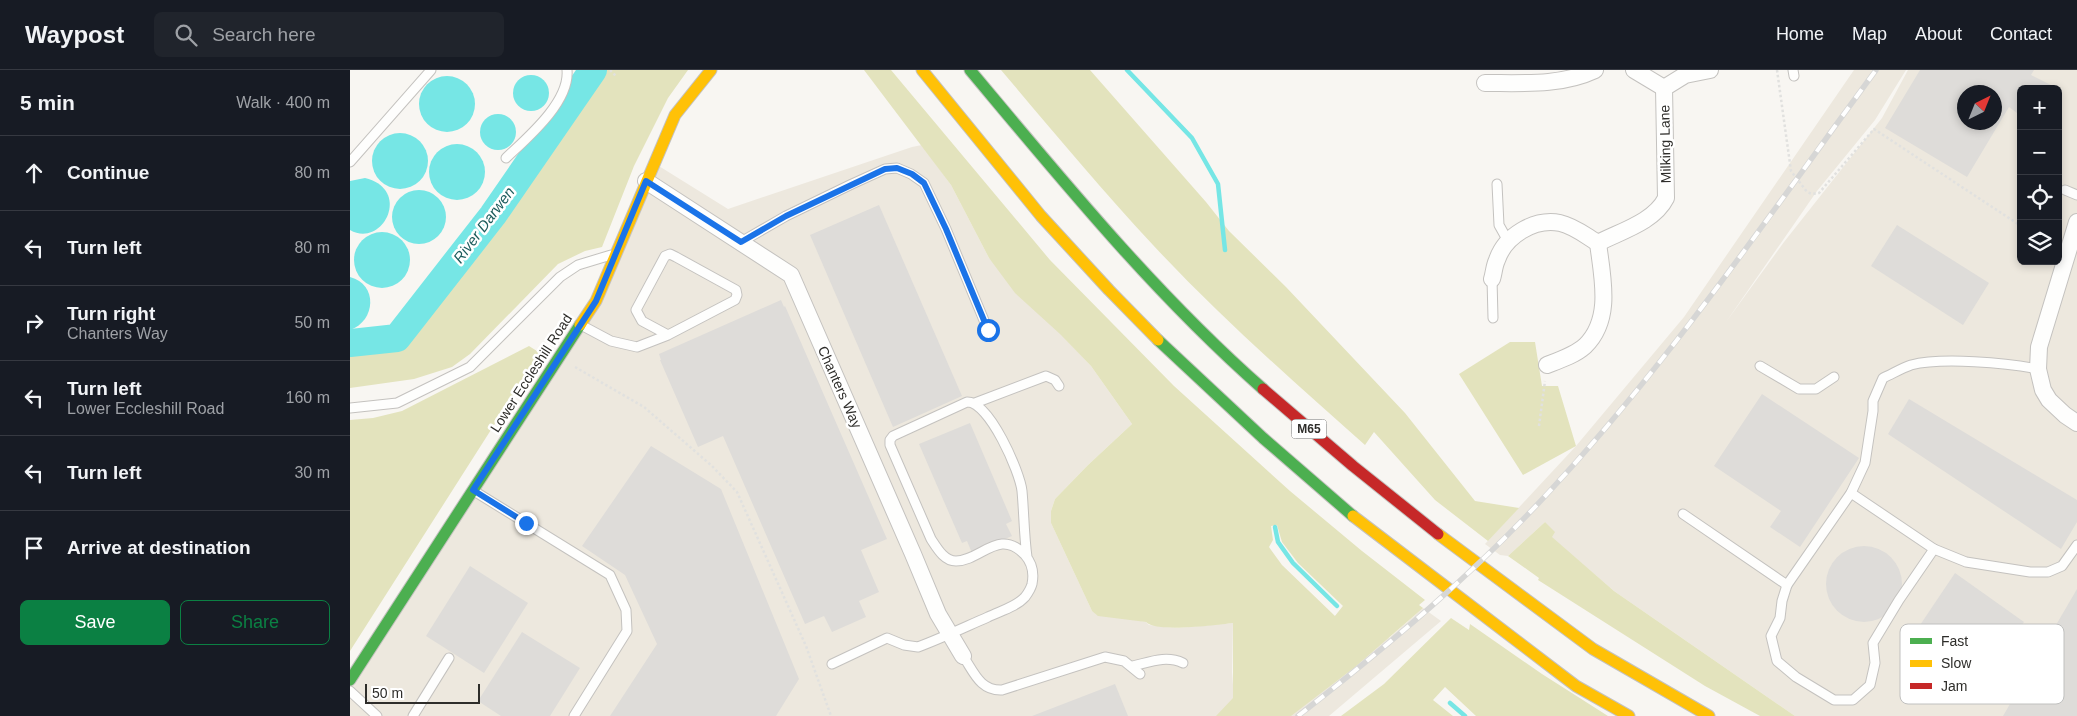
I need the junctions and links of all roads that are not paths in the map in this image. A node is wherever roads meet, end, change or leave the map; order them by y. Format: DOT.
graph roads {
  1 [pos="431,70"];
  2 [pos="567,70"];
  3 [pos="711,70"];
  4 [pos="922,70"];
  5 [pos="970,70"];
  6 [pos="1595,70"];
  7 [pos="1634,70"];
  8 [pos="1710,70"];
  9 [pos="1485,82"];
  10 [pos="1664,88"];
  11 [pos="506,158"];
  12 [pos="350,162"];
  13 [pos="646,181"];
  14 [pos="1497,184"];
  15 [pos="2065,190"];
  16 [pos="2077,195"];
  17 [pos="2077,222"];
  18 [pos="1508,241"];
  19 [pos="741,242"];
  20 [pos="1598,243"];
  21 [pos="616,254"];
  22 [pos="1492,279"];
  23 [pos="1493,318"];
  24 [pos="581,325"];
  25 [pos="988,330"];
  26 [pos="668,335"];
  27 [pos="1548,365"];
  28 [pos="1760,366"];
  29 [pos="2038,369"];
  30 [pos="1834,378"];
  31 [pos="1059,386"];
  32 [pos="975,403"];
  33 [pos="350,408"];
  34 [pos="2077,422"];
  35 [pos="473,490"];
  36 [pos="1852,492"];
  37 [pos="1684,514"];
  38 [pos="2077,544"];
  39 [pos="1934,549"];
  40 [pos="1027,557"];
  41 [pos="1787,585"];
  42 [pos="950,634"];
  43 [pos="963,656"];
  44 [pos="449,658"];
  45 [pos="1183,663"];
  46 [pos="832,664"];
  47 [pos="1133,666"];
  48 [pos="1140,674"];
  49 [pos="350,680"];
  50 [pos="350,691"];
  51 [pos="377,716"];
  52 [pos="413,716"];
  53 [pos="574,716"];
  54 [pos="1629,716"];
  55 [pos="1709,716"];
  1 -- 12 [label="lane"];
  2 -- 11 [label="lane"];
  3 -- 13 [label="main road, Lower Eccleshill Road"];
  4 -- 54 [label="main road, M65"];
  5 -- 55 [label="main road, M65"];
  6 -- 9 [label="street"];
  7 -- 10 [label="street"];
  8 -- 10 [label="street, Milking Lane"];
  10 -- 20 [label="street, Milking Lane"];
  13 -- 19 [label="street, Chanters Way"];
  13 -- 21 [label="main road, Lower Eccleshill Road"];
  14 -- 18 [label="lane"];
  15 -- 16 [label="lane"];
  17 -- 29 [label="street"];
  18 -- 20 [label="street"];
  18 -- 22 [label="street"];
  19 -- 25 [label="lane"];
  19 -- 42 [label="street, Chanters Way"];
  20 -- 27 [label="street"];
  21 -- 24 [label="main road, Lower Eccleshill Road"];
  21 -- 33 [label="lane"];
  22 -- 23 [label="lane"];
  24 -- 26 [label="lane"];
  24 -- 35 [label="main road, Lower Eccleshill Road"];
  26 -- 26 [label="lane"];
  28 -- 30 [label="lane"];
  29 -- 34 [label="street"];
  29 -- 36 [label="lane"];
  31 -- 32 [label="lane"];
  32 -- 40 [label="lane"];
  32 -- 40 [label="lane"];
  35 -- 49 [label="main road, Lower Eccleshill Road"];
  35 -- 53 [label="lane"];
  36 -- 39 [label="lane"];
  36 -- 41 [label="lane"];
  37 -- 41 [label="lane"];
  38 -- 39 [label="lane"];
  39 -- 41 [label="lane"];
  40 -- 42 [label="lane"];
  42 -- 43 [label="street, Chanters Way"];
  42 -- 46 [label="lane"];
  43 -- 47 [label="lane"];
  44 -- 52 [label="lane"];
  45 -- 47 [label="lane"];
  47 -- 48 [label="lane"];
  50 -- 51 [label="lane"];
}
